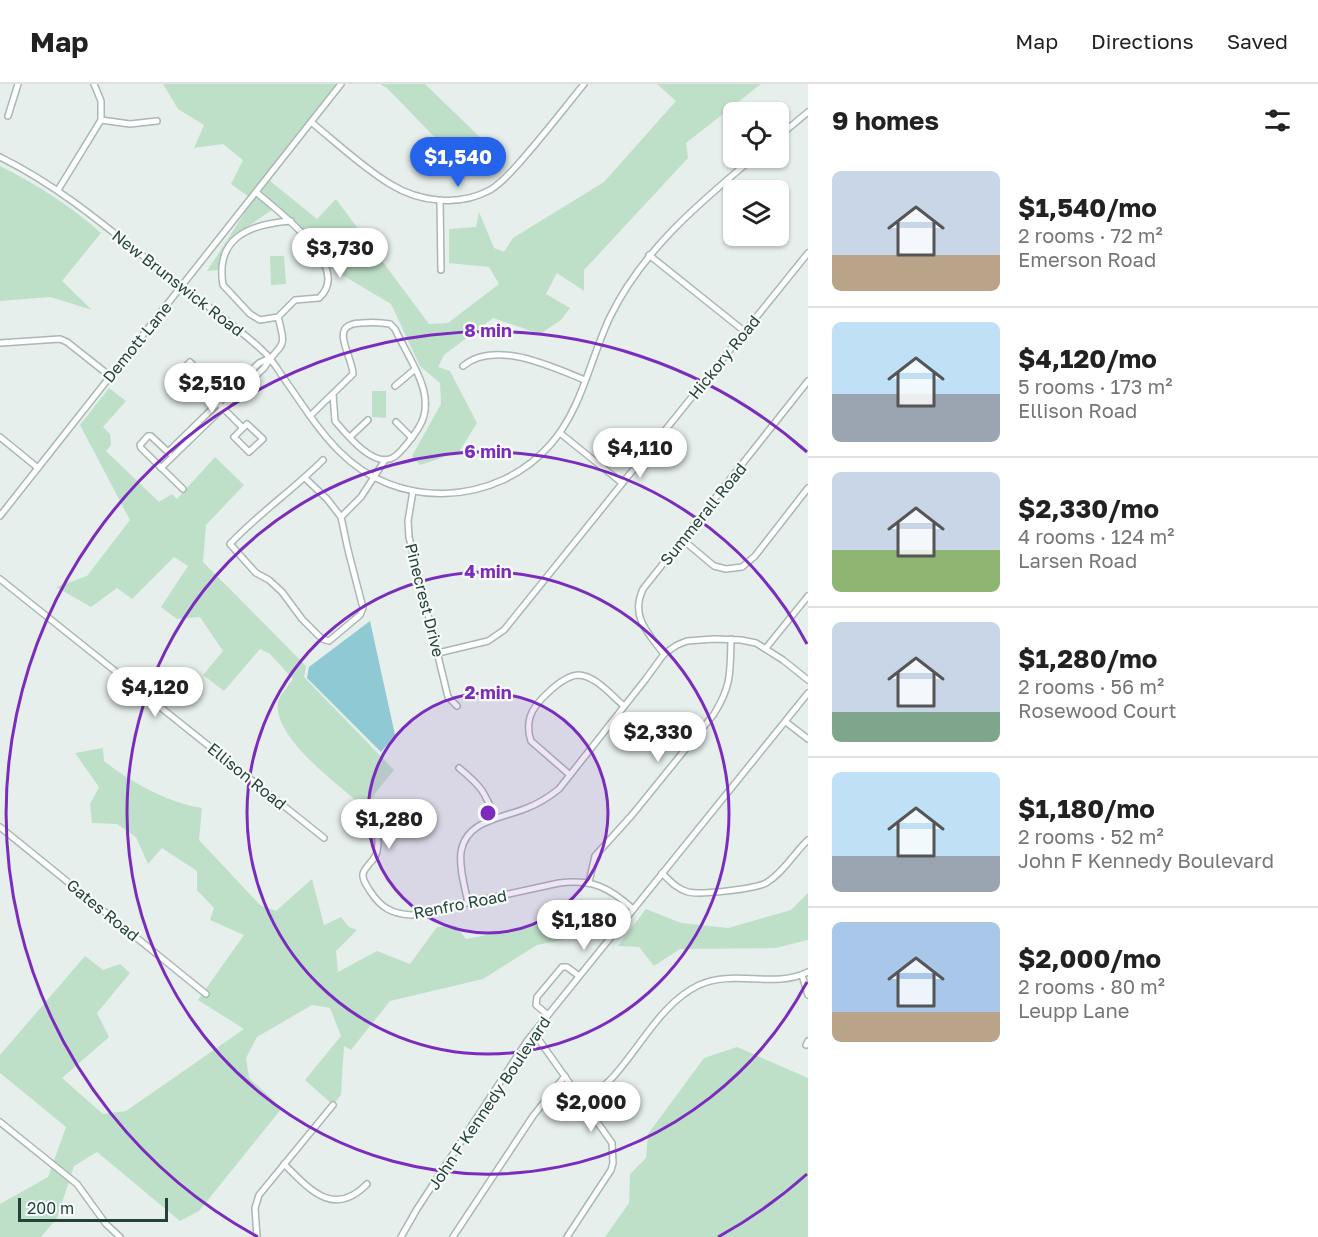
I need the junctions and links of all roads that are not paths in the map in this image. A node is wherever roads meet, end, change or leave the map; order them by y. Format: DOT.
graph roads {
  1 [pos="18,84"];
  2 [pos="94,84"];
  3 [pos="341,84"];
  4 [pos="584,84"];
  5 [pos="808,112"];
  6 [pos="8,116"];
  7 [pos="102,120"];
  8 [pos="157,121"];
  9 [pos="311,122"];
  10 [pos="789,127"];
  11 [pos="0,157"];
  12 [pos="741,168"];
  13 [pos="58,189"];
  14 [pos="256,192"];
  15 [pos="440,200"];
  16 [pos="291,221"];
  17 [pos="808,253"];
  18 [pos="649,255"];
  19 [pos="441,270"];
  20 [pos="182,286"];
  21 [pos="278,317"];
  22 [pos="744,331"];
  23 [pos="0,344"];
  24 [pos="270,358"];
  25 [pos="463,366"];
  26 [pos="414,370"];
  27 [pos="110,376"];
  28 [pos="585,380"];
  29 [pos="808,381"];
  30 [pos="198,383"];
  31 [pos="395,386"];
  32 [pos="333,394"];
  33 [pos="220,406"];
  34 [pos="310,416"];
  35 [pos="368,420"];
  36 [pos="396,422"];
  37 [pos="243,428"];
  38 [pos="560,433"];
  39 [pos="0,437"];
  40 [pos="350,437"];
  41 [pos="412,438"];
  42 [pos="168,452"];
  43 [pos="173,457"];
  44 [pos="323,460"];
  45 [pos="385,460"];
  46 [pos="38,468"];
  47 [pos="161,468"];
  48 [pos="374,477"];
  49 [pos="305,478"];
  50 [pos="622,483"];
  51 [pos="808,488"];
  52 [pos="183,489"];
  53 [pos="413,491"];
  54 [pos="0,516"];
  55 [pos="341,517"];
  56 [pos="684,540"];
  57 [pos="0,579"];
  58 [pos="808,596"];
  59 [pos="730,639"];
  60 [pos="766,648"];
  61 [pos="438,653"];
  62 [pos="663,654"];
  63 [pos="808,680"];
  64 [pos="808,693"];
  65 [pos="456,706"];
  66 [pos="624,706"];
  67 [pos="786,722"];
  68 [pos="808,739"];
  69 [pos="459,768"];
  70 [pos="570,775"];
  71 [pos="495,818"];
  72 [pos="375,821"];
  73 [pos="0,827"];
  74 [pos="324,838"];
  75 [pos="808,840"];
  76 [pos="662,873"];
  77 [pos="589,882"];
  78 [pos="468,903"];
  79 [pos="633,909"];
  80 [pos="808,972"];
  81 [pos="802,975"];
  82 [pos="579,976"];
  83 [pos="206,994"];
  84 [pos="808,995"];
  85 [pos="548,1015"];
  86 [pos="534,1033"];
  87 [pos="565,1076"];
  88 [pos="583,1102"];
  89 [pos="333,1105"];
  90 [pos="0,1122"];
  91 [pos="284,1164"];
  92 [pos="367,1184"];
  93 [pos="120,1237"];
  94 [pos="257,1237"];
  95 [pos="401,1237"];
  96 [pos="453,1237"];
  97 [pos="567,1237"];
  1 -- 6 [label="street"];
  2 -- 7 [label="street"];
  3 -- 9 [label="street, Demott Lane"];
  4 -- 15 [label="street"];
  5 -- 10 [label="street"];
  7 -- 8 [label="street"];
  7 -- 13 [label="street"];
  9 -- 14 [label="street, Demott Lane"];
  9 -- 15 [label="street"];
  11 -- 13 [label="street, New Brunswick Road"];
  12 -- 18 [label="street, New Brunswick Road"];
  13 -- 20 [label="street, New Brunswick Road"];
  14 -- 16 [label="street"];
  14 -- 20 [label="street, Demott Lane"];
  15 -- 19 [label="street"];
  16 -- 21 [label="street"];
  16 -- 21 [label="street"];
  17 -- 22 [label="street, Hickory Road"];
  18 -- 22 [label="street"];
  18 -- 28 [label="street, New Brunswick Road"];
  20 -- 24 [label="street, New Brunswick Road"];
  20 -- 27 [label="street, Demott Lane"];
  21 -- 24 [label="street"];
  22 -- 50 [label="street, Hickory Road"];
  23 -- 27 [label="street"];
  24 -- 33 [label="street"];
  24 -- 34 [label="street, New Brunswick Road"];
  25 -- 28 [label="street"];
  26 -- 31 [label="street"];
  26 -- 32 [label="street"];
  26 -- 41 [label="street"];
  27 -- 46 [label="street, Demott Lane"];
  28 -- 38 [label="street, New Brunswick Road"];
  29 -- 56 [label="street, Summerall Road"];
  30 -- 30 [label="street"];
  30 -- 33 [label="street"];
  32 -- 34 [label="street"];
  32 -- 40 [label="street"];
  33 -- 37 [label="street"];
  33 -- 42 [label="street"];
  33 -- 43 [label="street"];
  34 -- 48 [label="street, New Brunswick Road"];
  35 -- 40 [label="street"];
  36 -- 41 [label="street"];
  37 -- 37 [label="street"];
  38 -- 50 [label="street"];
  38 -- 53 [label="street, New Brunswick Road"];
  39 -- 46 [label="street"];
  40 -- 45 [label="street"];
  41 -- 45 [label="street"];
  42 -- 43 [label="street"];
  42 -- 47 [label="street"];
  43 -- 47 [label="street"];
  44 -- 49 [label="street"];
  45 -- 48 [label="street"];
  46 -- 54 [label="street, Demott Lane"];
  47 -- 52 [label="street"];
  48 -- 53 [label="street, New Brunswick Road"];
  48 -- 55 [label="street"];
  49 -- 55 [label="street"];
  49 -- 55 [label="street"];
  50 -- 61 [label="street, Hickory Road"];
  51 -- 56 [label="street"];
  53 -- 61 [label="street, Pinecrest Drive"];
  56 -- 62 [label="street, Summerall Road"];
  57 -- 74 [label="street, Ellison Road"];
  58 -- 60 [label="street"];
  59 -- 60 [label="street"];
  59 -- 62 [label="street"];
  59 -- 77 [label="street"];
  60 -- 63 [label="street"];
  61 -- 65 [label="street, Pinecrest Drive"];
  62 -- 66 [label="street"];
  64 -- 67 [label="street, John F Kennedy Boulevard"];
  66 -- 70 [label="street"];
  66 -- 70 [label="street"];
  67 -- 68 [label="street"];
  67 -- 76 [label="street, John F Kennedy Boulevard"];
  69 -- 71 [label="street"];
  70 -- 71 [label="street"];
  71 -- 78 [label="street"];
  72 -- 78 [label="street, Renfro Road"];
  73 -- 83 [label="street, Gates Road"];
  75 -- 76 [label="street"];
  76 -- 79 [label="street, John F Kennedy Boulevard"];
  77 -- 78 [label="street, Renfro Road"];
  77 -- 79 [label="street, Renfro Road"];
  79 -- 82 [label="street, John F Kennedy Boulevard"];
  80 -- 81 [label="street"];
  81 -- 84 [label="street"];
  81 -- 88 [label="street"];
  82 -- 85 [label="street, John F Kennedy Boulevard"];
  82 -- 85 [label="street"];
  85 -- 86 [label="street, John F Kennedy Boulevard"];
  86 -- 87 [label="street"];
  86 -- 95 [label="street, John F Kennedy Boulevard"];
  87 -- 88 [label="street"];
  87 -- 96 [label="street"];
  88 -- 97 [label="street"];
  89 -- 91 [label="street"];
  90 -- 93 [label="street"];
  91 -- 92 [label="street"];
  91 -- 94 [label="street"];
}
